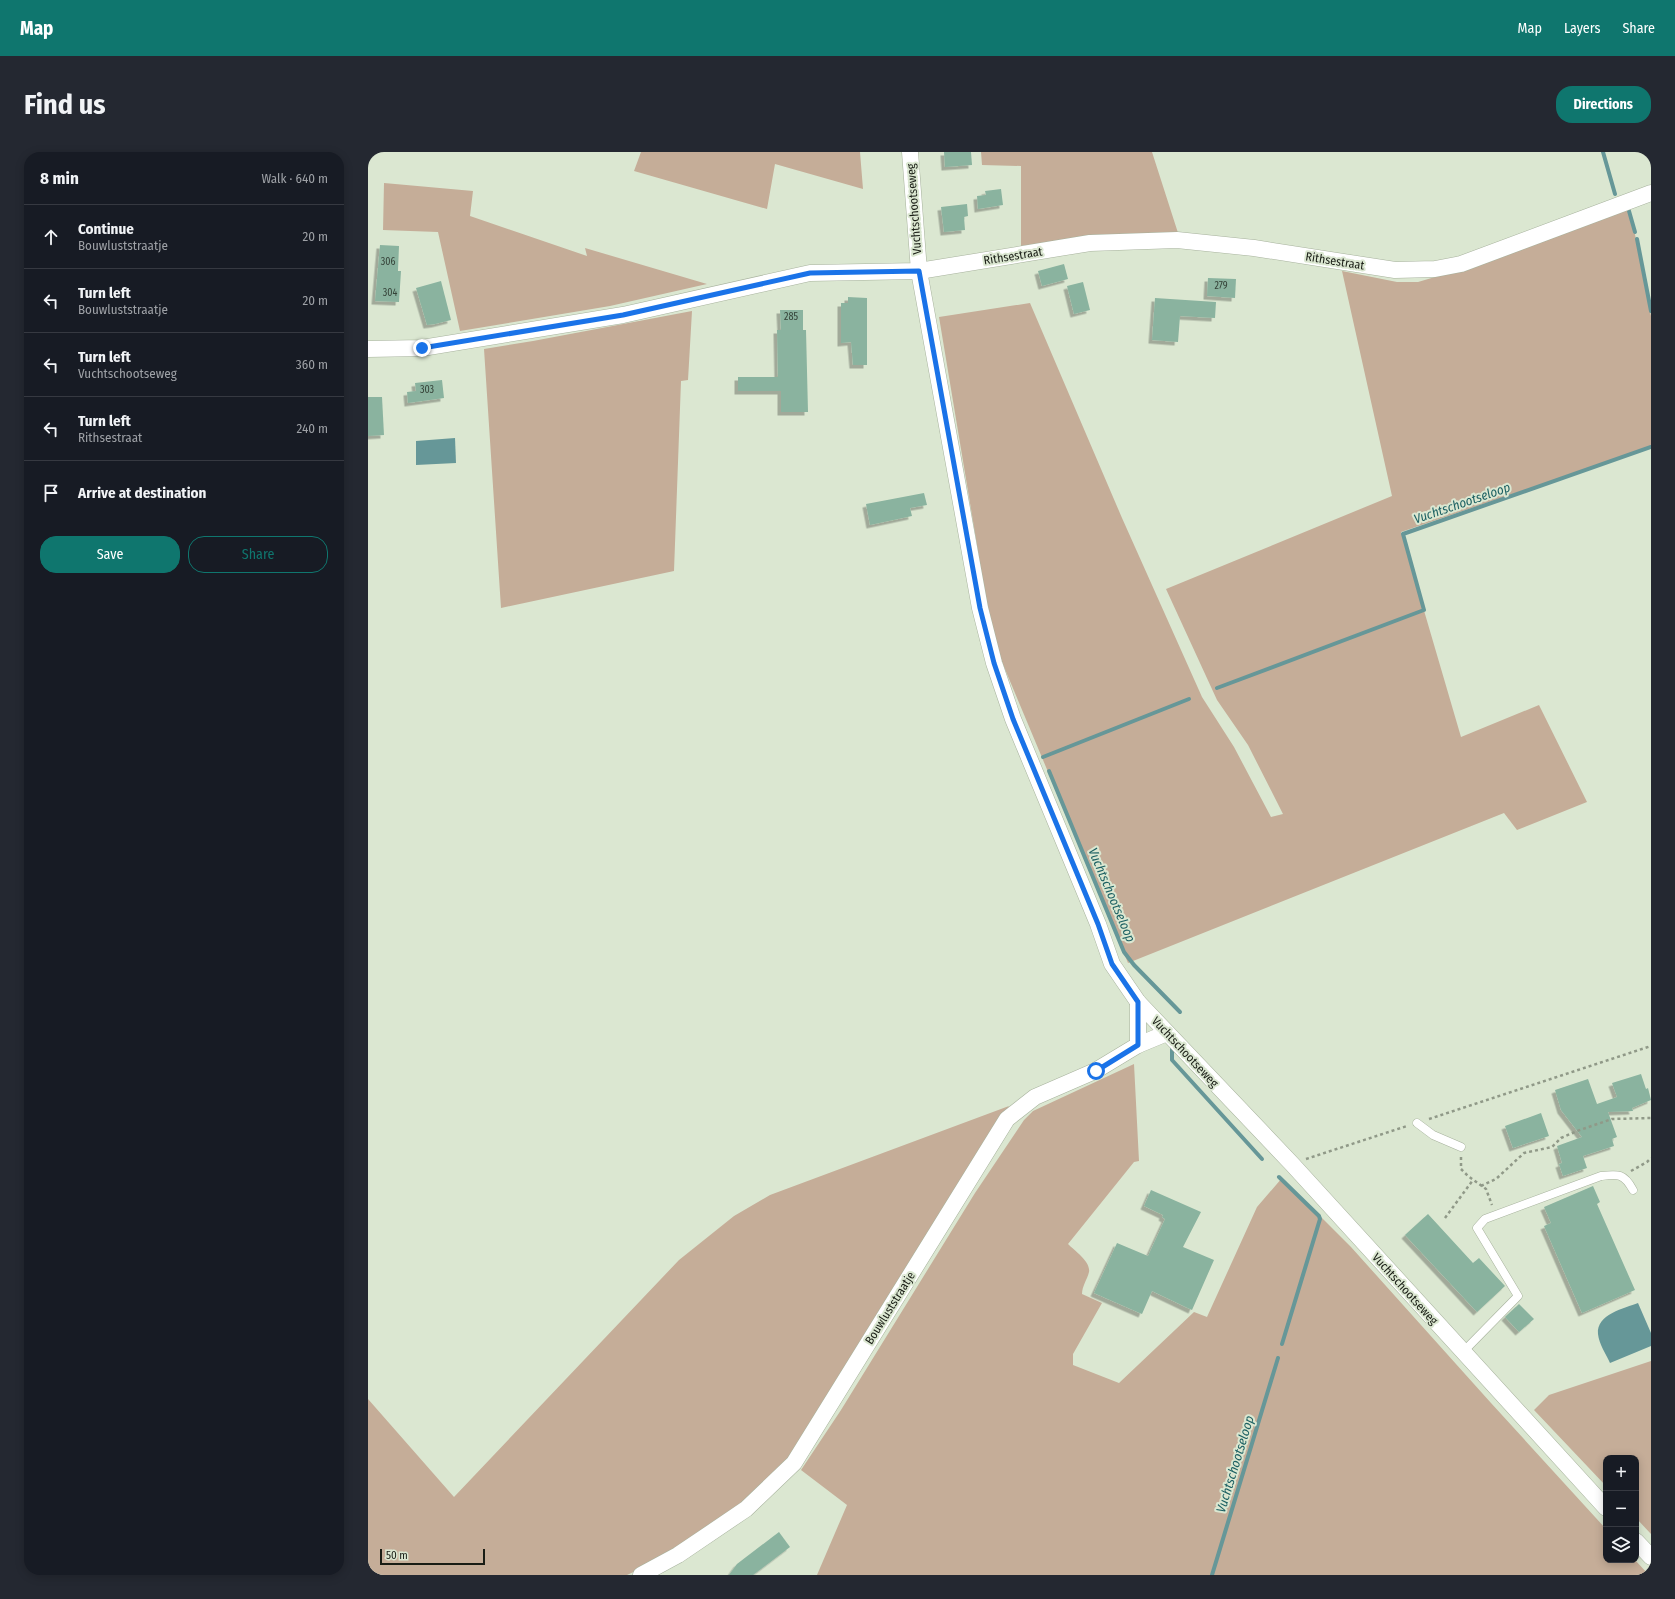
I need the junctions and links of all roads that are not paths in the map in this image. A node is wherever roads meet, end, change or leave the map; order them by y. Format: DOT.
graph roads {
  1 [pos="910,152"];
  2 [pos="1651,193"];
  3 [pos="919,271"];
  4 [pos="368,349"];
  5 [pos="1138,1002"];
  6 [pos="1167,1033"];
  7 [pos="1138,1045"];
  8 [pos="1417,1123"];
  9 [pos="1460,1147"];
  10 [pos="1633,1190"];
  11 [pos="1463,1352"];
  12 [pos="1603,1505"];
  13 [pos="1639,1544"];
  14 [pos="1651,1557"];
  15 [pos="641,1575"];
  1 -- 3 [label="street, Vuchtschootseweg"];
  2 -- 3 [label="street, Rithsestraat"];
  3 -- 4 [label="street, Rithsestraat"];
  3 -- 5 [label="street, Vuchtschootseweg"];
  5 -- 6 [label="street, Vuchtschootseweg"];
  5 -- 7 [label="street"];
  6 -- 7 [label="street, Bouwluststraatje"];
  6 -- 11 [label="street, Vuchtschootseweg"];
  7 -- 15 [label="street, Bouwluststraatje"];
  8 -- 9 [label="lane"];
  10 -- 11 [label="lane"];
  11 -- 12 [label="street, Vuchtschootseweg"];
  13 -- 14 [label="street"];
}
